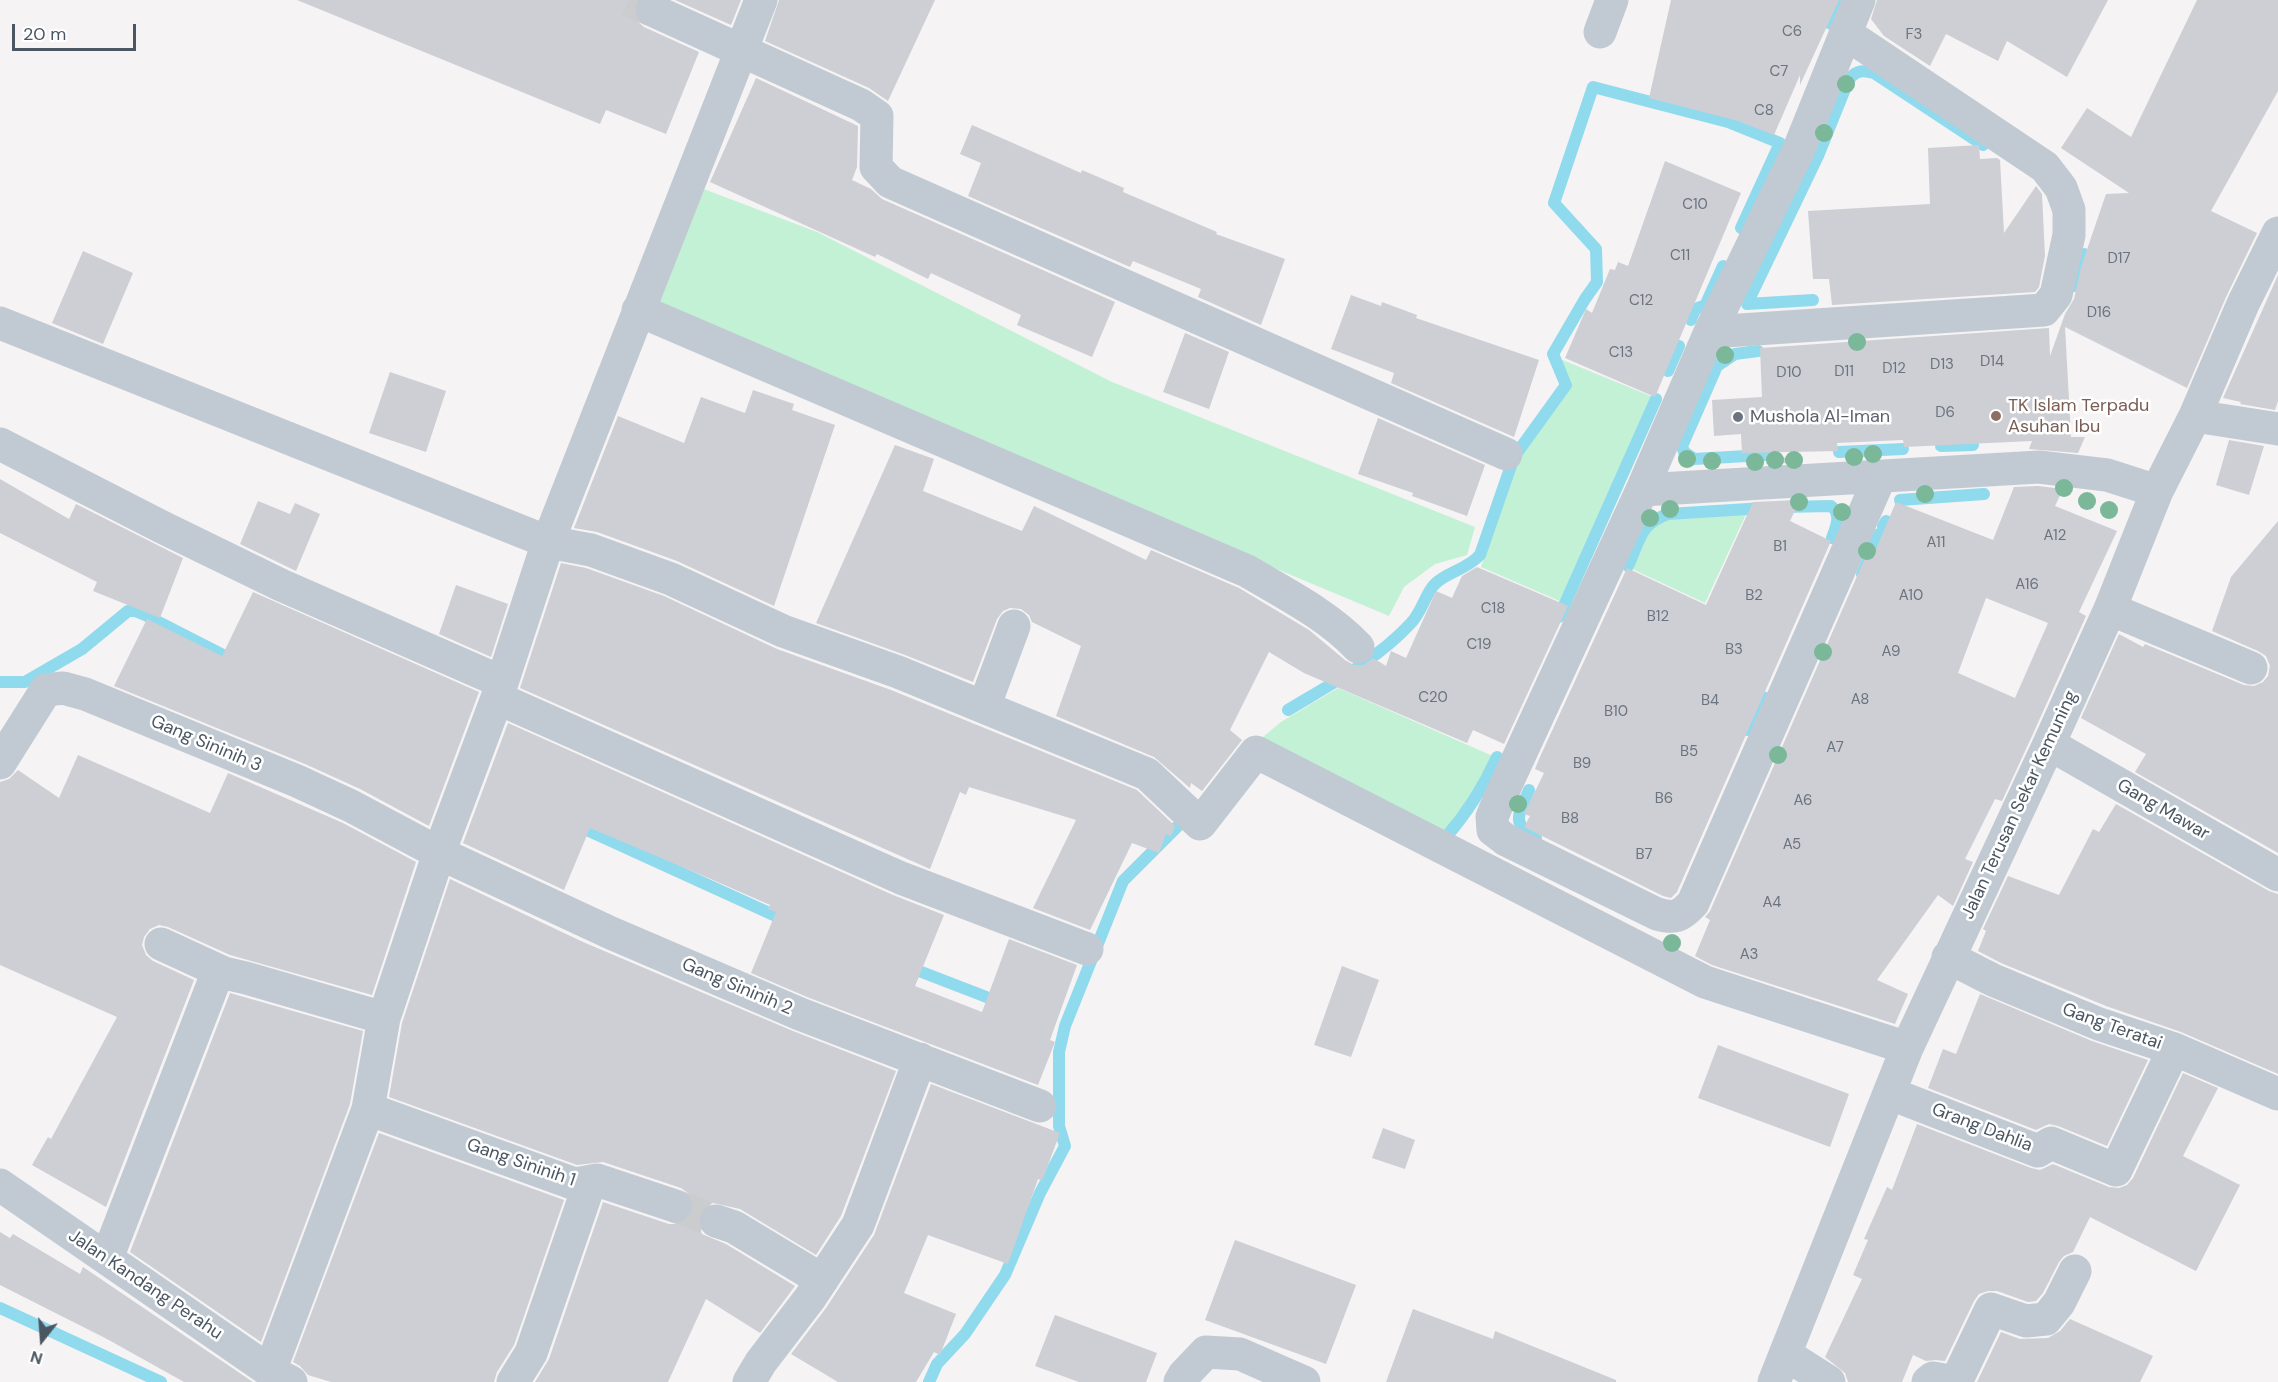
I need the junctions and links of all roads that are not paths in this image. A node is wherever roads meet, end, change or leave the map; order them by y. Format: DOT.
graph roads {
  1 [pos="761,0"];
  2 [pos="1612,0"];
  3 [pos="1859,0"];
  4 [pos="652,10"];
  5 [pos="1600,32"];
  6 [pos="1845,33"];
  7 [pos="741,49"];
  8 [pos="2278,233"];
  9 [pos="638,310"];
  10 [pos="0,322"];
  11 [pos="1710,332"];
  12 [pos="2195,416"];
  13 [pos="2278,429"];
  14 [pos="0,444"];
  15 [pos="1506,454"];
  16 [pos="1880,477"];
  17 [pos="1642,490"];
  18 [pos="2157,491"];
  19 [pos="548,542"];
  20 [pos="2110,609"];
  21 [pos="1014,626"];
  22 [pos="1358,647"];
  23 [pos="2251,668"];
  24 [pos="499,690"];
  25 [pos="984,707"];
  26 [pos="2049,744"];
  27 [pos="0,764"];
  28 [pos="440,853"];
  29 [pos="2278,875"];
  30 [pos="161,944"];
  31 [pos="1087,949"];
  32 [pos="1948,957"];
  33 [pos="224,973"];
  34 [pos="384,1018"];
  35 [pos="1907,1048"];
  36 [pos="2174,1049"];
  37 [pos="920,1059"];
  38 [pos="1889,1093"];
  39 [pos="2278,1094"];
  40 [pos="1040,1106"];
  41 [pos="368,1109"];
  42 [pos="590,1182"];
  43 [pos="0,1185"];
  44 [pos="675,1206"];
  45 [pos="716,1221"];
  46 [pos="107,1258"];
  47 [pos="2074,1271"];
  48 [pos="822,1280"];
  49 [pos="1780,1368"];
  50 [pos="281,1376"];
  51 [pos="513,1382"];
  52 [pos="749,1382"];
  53 [pos="1180,1382"];
  54 [pos="1304,1382"];
  55 [pos="1829,1382"];
  56 [pos="1928,1382"];
  57 [pos="1955,1382"];
  1 -- 7 [label="street"];
  2 -- 5 [label="street"];
  3 -- 6 [label="street"];
  4 -- 7 [label="street"];
  6 -- 11 [label="street"];
  6 -- 11 [label="street"];
  7 -- 9 [label="street"];
  7 -- 15 [label="street"];
  8 -- 12 [label="street, Jalan Terusan Sekar Kemuning"];
  9 -- 19 [label="street"];
  9 -- 22 [label="street"];
  10 -- 19 [label="street"];
  11 -- 17 [label="street"];
  12 -- 13 [label="street"];
  12 -- 18 [label="street, Jalan Terusan Sekar Kemuning"];
  14 -- 24 [label="street"];
  16 -- 17 [label="street"];
  16 -- 17 [label="street"];
  16 -- 18 [label="street"];
  18 -- 20 [label="street, Jalan Terusan Sekar Kemuning"];
  19 -- 24 [label="street"];
  19 -- 25 [label="street"];
  20 -- 23 [label="street"];
  20 -- 26 [label="street, Jalan Terusan Sekar Kemuning"];
  21 -- 25 [label="street"];
  24 -- 28 [label="street"];
  24 -- 31 [label="street"];
  25 -- 35 [label="street"];
  26 -- 29 [label="street, Gang Mawar"];
  26 -- 32 [label="street, Jalan Terusan Sekar Kemuning"];
  27 -- 28 [label="street, Gang Sininih 3"];
  28 -- 34 [label="street"];
  28 -- 37 [label="street, Gang Sininih 2"];
  30 -- 33 [label="street"];
  32 -- 35 [label="street, Jalan Terusan Sekar Kemuning"];
  32 -- 36 [label="street, Gang Teratai"];
  33 -- 34 [label="street"];
  33 -- 46 [label="street"];
  34 -- 41 [label="street"];
  35 -- 38 [label="street, Jalan Terusan Sekar Kemuning"];
  36 -- 38 [label="street, Grang Dahlia"];
  36 -- 39 [label="street, Gang Teratai"];
  37 -- 40 [label="street, Gang Sininih 2"];
  37 -- 48 [label="street"];
  38 -- 49 [label="street, Jalan Terusan Sekar Kemuning"];
  41 -- 42 [label="street, Gang Sininih 1"];
  41 -- 50 [label="street"];
  42 -- 44 [label="street, Gang Sininih 1"];
  42 -- 51 [label="street"];
  43 -- 46 [label="street, Jalan Kandang Perahu"];
  45 -- 48 [label="street"];
  46 -- 50 [label="street, Jalan Kandang Perahu"];
  47 -- 57 [label="street"];
  48 -- 52 [label="street"];
  49 -- 55 [label="street"];
  53 -- 54 [label="street"];
  56 -- 57 [label="street"];
}
